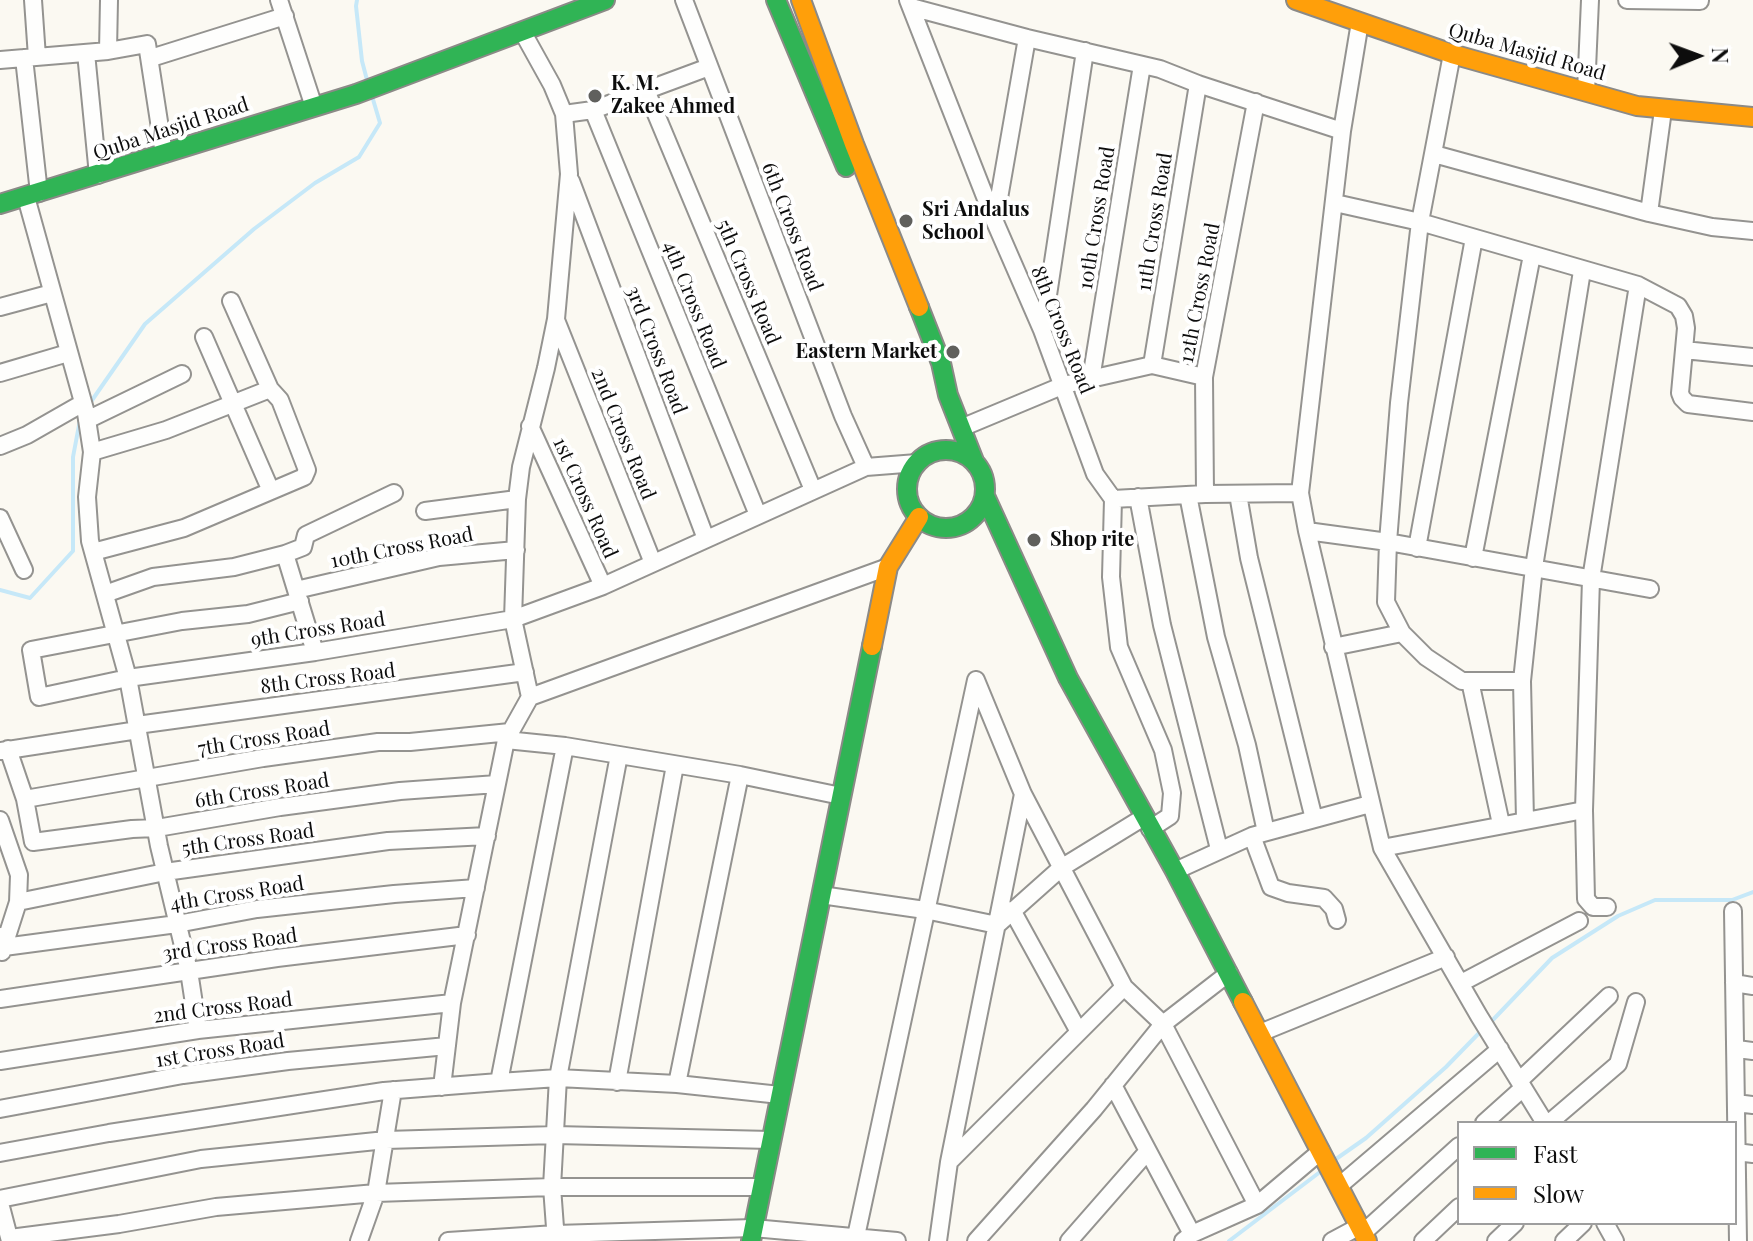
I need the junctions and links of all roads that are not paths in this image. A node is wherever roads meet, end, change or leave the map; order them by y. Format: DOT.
graph roads {
  1 [pos="33,0"];
  2 [pos="109,0"];
  3 [pos="605,0"];
  4 [pos="684,0"];
  5 [pos="776,0"];
  6 [pos="801,0"];
  7 [pos="1296,0"];
  8 [pos="1590,0"];
  9 [pos="1627,0"];
  10 [pos="1700,1"];
  11 [pos="909,3"];
  12 [pos="282,8"];
  13 [pos="1360,22"];
  14 [pos="522,31"];
  15 [pos="1027,38"];
  16 [pos="108,51"];
  17 [pos="1085,51"];
  18 [pos="86,53"];
  19 [pos="1452,54"];
  20 [pos="30,57"];
  21 [pos="151,58"];
  22 [pos="0,60"];
  23 [pos="1142,65"];
  24 [pos="709,67"];
  25 [pos="1198,84"];
  26 [pos="646,90"];
  27 [pos="1586,92"];
  28 [pos="1256,102"];
  29 [pos="314,107"];
  30 [pos="593,110"];
  31 [pos="1663,110"];
  32 [pos="564,114"];
  33 [pos="1753,117"];
  34 [pos="1342,131"];
  35 [pos="164,154"];
  36 [pos="1434,154"];
  37 [pos="569,174"];
  38 [pos="98,175"];
  39 [pos="33,195"];
  40 [pos="1335,203"];
  41 [pos="0,204"];
  42 [pos="1649,213"];
  43 [pos="995,222"];
  44 [pos="1420,222"];
  45 [pos="1753,231"];
  46 [pos="1474,238"];
  47 [pos="1532,255"];
  48 [pos="1582,271"];
  49 [pos="1638,285"];
  50 [pos="52,293"];
  51 [pos="231,301"];
  52 [pos="0,307"];
  53 [pos="556,319"];
  54 [pos="1042,330"];
  55 [pos="204,337"];
  56 [pos="1684,350"];
  57 [pos="68,353"];
  58 [pos="1753,357"];
  59 [pos="1152,365"];
  60 [pos="0,373"];
  61 [pos="182,374"];
  62 [pos="1204,377"];
  63 [pos="1091,379"];
  64 [pos="1064,385"];
  65 [pos="270,389"];
  66 [pos="948,395"];
  67 [pos="233,405"];
  68 [pos="85,410"];
  69 [pos="1753,412"];
  70 [pos="530,426"];
  71 [pos="961,428"];
  72 [pos="0,446"];
  73 [pos="92,452"];
  74 [pos="974,461"];
  75 [pos="917,463"];
  76 [pos="866,467"];
  77 [pos="813,490"];
  78 [pos="271,491"];
  79 [pos="394,493"];
  80 [pos="1300,493"];
  81 [pos="1205,494"];
  82 [pos="1238,494"];
  83 [pos="1188,495"];
  84 [pos="985,496"];
  85 [pos="1138,497"];
  86 [pos="517,499"];
  87 [pos="1113,499"];
  88 [pos="425,511"];
  89 [pos="758,515"];
  90 [pos="919,517"];
  91 [pos="0,518"];
  92 [pos="1307,531"];
  93 [pos="706,539"];
  94 [pos="1388,542"];
  95 [pos="1417,548"];
  96 [pos="516,550"];
  97 [pos="93,552"];
  98 [pos="285,554"];
  99 [pos="1473,558"];
  100 [pos="653,563"];
  101 [pos="888,567"];
  102 [pos="1534,567"];
  103 [pos="24,570"];
  104 [pos="1591,579"];
  105 [pos="603,586"];
  106 [pos="1650,589"];
  107 [pos="105,594"];
  108 [pos="298,596"];
  109 [pos="513,619"];
  110 [pos="116,633"];
  111 [pos="1402,633"];
  112 [pos="1333,647"];
  113 [pos="315,652"];
  114 [pos="525,672"];
  115 [pos="128,678"];
  116 [pos="1470,681"];
  117 [pos="1522,681"];
  118 [pos="530,697"];
  119 [pos="138,727"];
  120 [pos="508,736"];
  121 [pos="565,746"];
  122 [pos="4,750"];
  123 [pos="619,755"];
  124 [pos="675,765"];
  125 [pos="740,775"];
  126 [pos="147,779"];
  127 [pos="497,784"];
  128 [pos="1023,794"];
  129 [pos="841,796"];
  130 [pos="25,799"];
  131 [pos="1370,804"];
  132 [pos="1584,810"];
  133 [pos="1314,819"];
  134 [pos="0,820"];
  135 [pos="1525,820"];
  136 [pos="1147,823"];
  137 [pos="1501,824"];
  138 [pos="157,828"];
  139 [pos="1259,834"];
  140 [pos="487,836"];
  141 [pos="1382,848"];
  142 [pos="1219,849"];
  143 [pos="1061,868"];
  144 [pos="1175,871"];
  145 [pos="165,872"];
  146 [pos="476,888"];
  147 [pos="821,895"];
  148 [pos="18,902"];
  149 [pos="1607,907"];
  150 [pos="925,910"];
  151 [pos="1012,910"];
  152 [pos="1733,911"];
  153 [pos="1337,920"];
  154 [pos="1579,921"];
  155 [pos="177,924"];
  156 [pos="997,925"];
  157 [pos="467,935"];
  158 [pos="1,947"];
  159 [pos="1446,957"];
  160 [pos="189,971"];
  161 [pos="1229,973"];
  162 [pos="1461,983"];
  163 [pos="1734,983"];
  164 [pos="1753,986"];
  165 [pos="1124,987"];
  166 [pos="1609,996"];
  167 [pos="0,999"];
  168 [pos="1636,1002"];
  169 [pos="452,1003"];
  170 [pos="1163,1024"];
  171 [pos="198,1030"];
  172 [pos="1079,1032"];
  173 [pos="1260,1033"];
  174 [pos="1497,1045"];
  175 [pos="447,1046"];
  176 [pos="1745,1050"];
  177 [pos="0,1061"];
  178 [pos="558,1078"];
  179 [pos="499,1082"];
  180 [pos="617,1082"];
  181 [pos="677,1084"];
  182 [pos="1521,1084"];
  183 [pos="1113,1085"];
  184 [pos="442,1087"];
  185 [pos="393,1090"];
  186 [pos="780,1095"];
  187 [pos="1736,1103"];
  188 [pos="1753,1105"];
  189 [pos="0,1109"];
  190 [pos="1486,1121"];
  191 [pos="1546,1121"];
  192 [pos="1549,1121"];
  193 [pos="555,1135"];
  194 [pos="386,1140"];
  195 [pos="771,1140"];
  196 [pos="1457,1148"];
  197 [pos="1147,1152"];
  198 [pos="0,1153"];
  199 [pos="1322,1153"];
  200 [pos="1745,1153"];
  201 [pos="949,1162"];
  202 [pos="1337,1182"];
  203 [pos="552,1187"];
  204 [pos="762,1187"];
  205 [pos="376,1193"];
  206 [pos="0,1201"];
  207 [pos="1257,1205"];
  208 [pos="1745,1208"];
  209 [pos="1457,1209"];
  210 [pos="1513,1225"];
  211 [pos="1581,1225"];
  212 [pos="1363,1233"];
  213 [pos="752,1234"];
  214 [pos="556,1237"];
  215 [pos="1187,1237"];
  216 [pos="10,1239"];
  217 [pos="856,1239"];
  218 [pos="359,1241"];
  219 [pos="448,1241"];
  220 [pos="897,1241"];
  221 [pos="938,1241"];
  222 [pos="976,1241"];
  223 [pos="1069,1241"];
  224 [pos="1332,1241"];
  225 [pos="1423,1241"];
  226 [pos="1496,1241"];
  227 [pos="1564,1241"];
  228 [pos="1738,1241"];
  1 -- 20 [label="street"];
  2 -- 16 [label="street"];
  3 -- 14 [label="street"];
  4 -- 24 [label="street, 6th Cross Road"];
  5 -- 66 [label="street"];
  6 -- 66 [label="street"];
  7 -- 13 [label="street, Quba Masjid Road"];
  8 -- 27 [label="street"];
  9 -- 10 [label="street"];
  11 -- 15 [label="street"];
  11 -- 43 [label="street, 8th Cross Road"];
  12 -- 21 [label="street"];
  12 -- 29 [label="street"];
  13 -- 19 [label="street, Quba Masjid Road"];
  13 -- 34 [label="street"];
  14 -- 29 [label="street, Quba Masjid Road"];
  14 -- 32 [label="street"];
  15 -- 17 [label="street"];
  15 -- 43 [label="street"];
  16 -- 18 [label="street"];
  16 -- 21 [label="street"];
  17 -- 23 [label="street"];
  17 -- 54 [label="street"];
  18 -- 20 [label="street"];
  18 -- 38 [label="street"];
  19 -- 27 [label="street, Quba Masjid Road"];
  19 -- 36 [label="street"];
  20 -- 22 [label="street"];
  20 -- 39 [label="street"];
  21 -- 35 [label="street"];
  23 -- 25 [label="street"];
  23 -- 63 [label="street, 10th Cross Road"];
  24 -- 26 [label="street"];
  24 -- 76 [label="street, 6th Cross Road"];
  25 -- 28 [label="street"];
  25 -- 59 [label="street, 11th Cross Road"];
  26 -- 30 [label="street"];
  26 -- 77 [label="street, 5th Cross Road"];
  27 -- 31 [label="street, Quba Masjid Road"];
  28 -- 34 [label="street"];
  28 -- 62 [label="street, 12th Cross Road"];
  29 -- 35 [label="street, Quba Masjid Road"];
  30 -- 32 [label="street"];
  30 -- 89 [label="street, 4th Cross Road"];
  31 -- 33 [label="street, Quba Masjid Road"];
  31 -- 42 [label="street"];
  32 -- 37 [label="street"];
  34 -- 40 [label="street"];
  35 -- 38 [label="street, Quba Masjid Road"];
  36 -- 42 [label="street"];
  36 -- 44 [label="street"];
  37 -- 53 [label="street"];
  37 -- 93 [label="street, 3rd Cross Road"];
  38 -- 39 [label="street, Quba Masjid Road"];
  39 -- 41 [label="street, Quba Masjid Road"];
  39 -- 50 [label="street"];
  40 -- 44 [label="street"];
  40 -- 80 [label="street"];
  42 -- 45 [label="street"];
  43 -- 54 [label="street, 8th Cross Road"];
  44 -- 46 [label="street"];
  44 -- 94 [label="street"];
  46 -- 47 [label="street"];
  46 -- 95 [label="street"];
  47 -- 48 [label="street"];
  47 -- 99 [label="street"];
  48 -- 49 [label="street"];
  48 -- 102 [label="street"];
  49 -- 56 [label="street"];
  49 -- 104 [label="street"];
  50 -- 52 [label="street"];
  50 -- 57 [label="street"];
  51 -- 65 [label="street"];
  53 -- 70 [label="street"];
  53 -- 100 [label="street, 2nd Cross Road"];
  54 -- 64 [label="street, 8th Cross Road"];
  55 -- 67 [label="street"];
  56 -- 58 [label="street"];
  56 -- 69 [label="street"];
  57 -- 60 [label="street"];
  57 -- 68 [label="street"];
  59 -- 62 [label="street"];
  59 -- 63 [label="street"];
  61 -- 68 [label="street"];
  62 -- 81 [label="street, 12th Cross Road"];
  63 -- 64 [label="street"];
  64 -- 71 [label="street"];
  64 -- 87 [label="street, 8th Cross Road"];
  65 -- 67 [label="street"];
  65 -- 78 [label="street"];
  66 -- 71 [label="street"];
  67 -- 73 [label="street"];
  67 -- 78 [label="street"];
  68 -- 72 [label="street"];
  68 -- 73 [label="street"];
  70 -- 86 [label="street"];
  70 -- 105 [label="street, 1st Cross Road"];
  71 -- 74 [label="street"];
  73 -- 97 [label="street"];
  74 -- 75 [label="street"];
  74 -- 84 [label="street"];
  75 -- 76 [label="street, 9th Cross Road"];
  75 -- 90 [label="street"];
  76 -- 77 [label="street, 9th Cross Road"];
  77 -- 89 [label="street, 9th Cross Road"];
  78 -- 97 [label="street"];
  79 -- 98 [label="street"];
  80 -- 82 [label="street"];
  80 -- 92 [label="street"];
  81 -- 82 [label="street"];
  81 -- 83 [label="street"];
  82 -- 133 [label="street"];
  83 -- 85 [label="street"];
  83 -- 139 [label="street"];
  84 -- 90 [label="street"];
  84 -- 136 [label="street"];
  85 -- 87 [label="street"];
  85 -- 142 [label="street"];
  86 -- 88 [label="street"];
  86 -- 96 [label="street"];
  87 -- 136 [label="street"];
  89 -- 93 [label="street, 9th Cross Road"];
  90 -- 101 [label="street"];
  91 -- 103 [label="street"];
  92 -- 94 [label="street"];
  92 -- 112 [label="street"];
  93 -- 100 [label="street, 9th Cross Road"];
  94 -- 95 [label="street"];
  94 -- 111 [label="street"];
  95 -- 99 [label="street"];
  96 -- 108 [label="street, 10th Cross Road"];
  96 -- 109 [label="street"];
  97 -- 107 [label="street"];
  98 -- 107 [label="street"];
  98 -- 108 [label="street"];
  99 -- 102 [label="street"];
  100 -- 105 [label="street, 9th Cross Road"];
  101 -- 118 [label="street"];
  101 -- 129 [label="street"];
  102 -- 104 [label="street"];
  102 -- 117 [label="street"];
  104 -- 106 [label="street"];
  104 -- 132 [label="street"];
  105 -- 109 [label="street, 9th Cross Road"];
  107 -- 110 [label="street"];
  108 -- 110 [label="street, 10th Cross Road"];
  108 -- 113 [label="street"];
  109 -- 113 [label="street, 9th Cross Road"];
  109 -- 114 [label="street"];
  110 -- 115 [label="street"];
  110 -- 115 [label="street, 9th Cross Road"];
  111 -- 112 [label="street"];
  111 -- 116 [label="street"];
  112 -- 131 [label="street"];
  113 -- 115 [label="street, 9th Cross Road"];
  114 -- 118 [label="street"];
  114 -- 119 [label="street, 8th Cross Road"];
  115 -- 119 [label="street"];
  116 -- 117 [label="street"];
  116 -- 137 [label="street"];
  117 -- 135 [label="street"];
  118 -- 120 [label="street"];
  119 -- 122 [label="street, 8th Cross Road"];
  119 -- 126 [label="street"];
  120 -- 121 [label="street, 7th Cross Road"];
  120 -- 126 [label="street, 7th Cross Road"];
  120 -- 127 [label="street"];
  121 -- 123 [label="street, 7th Cross Road"];
  121 -- 179 [label="street"];
  122 -- 130 [label="street"];
  123 -- 124 [label="street, 7th Cross Road"];
  123 -- 178 [label="street"];
  124 -- 125 [label="street, 7th Cross Road"];
  124 -- 180 [label="street"];
  125 -- 129 [label="street, 7th Cross Road"];
  125 -- 181 [label="street"];
  126 -- 130 [label="street, 7th Cross Road"];
  126 -- 138 [label="street"];
  127 -- 138 [label="street, 6th Cross Road"];
  127 -- 140 [label="street"];
  128 -- 143 [label="street"];
  128 -- 150 [label="street"];
  128 -- 156 [label="street"];
  129 -- 147 [label="street"];
  130 -- 138 [label="street, 6th Cross Road"];
  131 -- 133 [label="street"];
  131 -- 141 [label="street"];
  132 -- 135 [label="street"];
  132 -- 149 [label="street"];
  133 -- 139 [label="street"];
  134 -- 148 [label="street"];
  135 -- 137 [label="street"];
  136 -- 143 [label="street"];
  136 -- 144 [label="street"];
  137 -- 141 [label="street"];
  138 -- 145 [label="street"];
  139 -- 142 [label="street"];
  139 -- 153 [label="street"];
  140 -- 145 [label="street, 5th Cross Road"];
  140 -- 146 [label="street"];
  141 -- 159 [label="street"];
  142 -- 144 [label="street"];
  143 -- 151 [label="street"];
  143 -- 165 [label="street"];
  144 -- 161 [label="street"];
  145 -- 148 [label="street, 5th Cross Road"];
  145 -- 155 [label="street"];
  146 -- 155 [label="street, 4th Cross Road"];
  146 -- 157 [label="street"];
  147 -- 150 [label="street"];
  147 -- 186 [label="street"];
  148 -- 158 [label="street"];
  150 -- 156 [label="street"];
  150 -- 217 [label="street"];
  151 -- 156 [label="street"];
  151 -- 172 [label="street"];
  152 -- 163 [label="street"];
  154 -- 162 [label="street"];
  155 -- 158 [label="street, 4th Cross Road"];
  155 -- 160 [label="street"];
  156 -- 201 [label="street"];
  157 -- 160 [label="street, 3rd Cross Road"];
  157 -- 169 [label="street"];
  159 -- 162 [label="street"];
  159 -- 173 [label="street"];
  160 -- 167 [label="street, 3rd Cross Road"];
  160 -- 171 [label="street"];
  161 -- 170 [label="street"];
  161 -- 173 [label="street"];
  162 -- 174 [label="street"];
  163 -- 164 [label="street"];
  163 -- 176 [label="street"];
  165 -- 170 [label="street"];
  165 -- 172 [label="street"];
  166 -- 182 [label="street"];
  168 -- 192 [label="street"];
  169 -- 171 [label="street, 2nd Cross Road"];
  169 -- 175 [label="street"];
  170 -- 183 [label="street"];
  170 -- 207 [label="street"];
  171 -- 177 [label="street, 2nd Cross Road"];
  172 -- 201 [label="street"];
  173 -- 199 [label="street"];
  174 -- 182 [label="street"];
  174 -- 202 [label="street"];
  175 -- 184 [label="street"];
  175 -- 189 [label="street, 1st Cross Road"];
  176 -- 187 [label="street"];
  178 -- 179 [label="street"];
  178 -- 180 [label="street"];
  178 -- 193 [label="street"];
  179 -- 184 [label="street"];
  180 -- 181 [label="street"];
  181 -- 186 [label="street"];
  182 -- 190 [label="street"];
  182 -- 191 [label="street"];
  183 -- 197 [label="street"];
  183 -- 222 [label="street"];
  184 -- 185 [label="street"];
  185 -- 194 [label="street"];
  185 -- 198 [label="street"];
  186 -- 195 [label="street"];
  187 -- 188 [label="street"];
  187 -- 200 [label="street"];
  193 -- 194 [label="street"];
  193 -- 195 [label="street"];
  193 -- 203 [label="street"];
  194 -- 205 [label="street"];
  194 -- 206 [label="street"];
  195 -- 204 [label="street"];
  196 -- 212 [label="street"];
  197 -- 215 [label="street"];
  197 -- 223 [label="street"];
  199 -- 202 [label="street"];
  199 -- 207 [label="street"];
  200 -- 208 [label="street"];
  201 -- 221 [label="street"];
  202 -- 212 [label="street"];
  203 -- 204 [label="street"];
  203 -- 205 [label="street"];
  203 -- 214 [label="street"];
  204 -- 213 [label="street"];
  205 -- 216 [label="street"];
  205 -- 218 [label="street"];
  206 -- 216 [label="street"];
  207 -- 215 [label="street"];
  208 -- 228 [label="street"];
  209 -- 225 [label="street"];
  210 -- 226 [label="street"];
  211 -- 227 [label="street"];
  212 -- 224 [label="street"];
  213 -- 214 [label="street"];
  213 -- 217 [label="street"];
  214 -- 219 [label="street"];
  217 -- 220 [label="street"];
}
